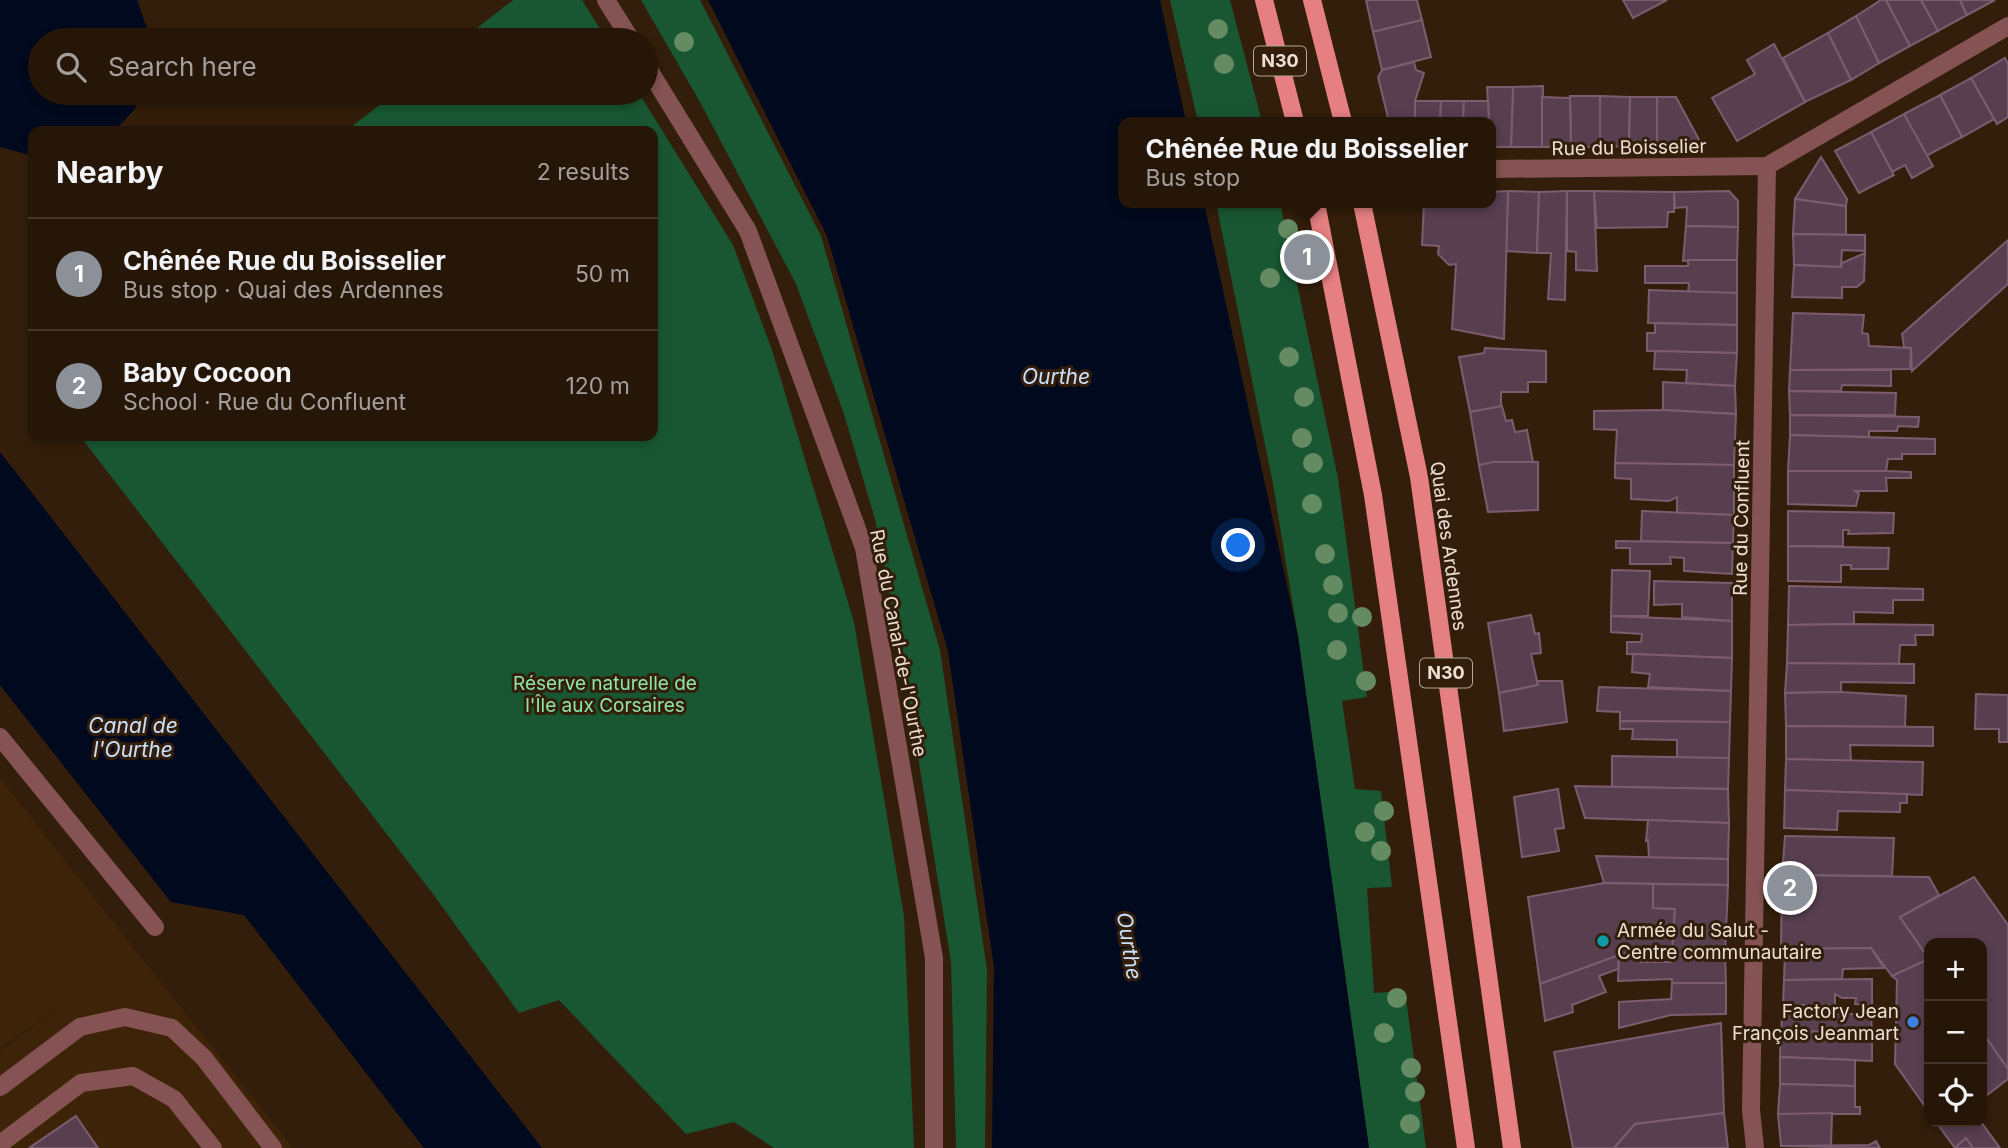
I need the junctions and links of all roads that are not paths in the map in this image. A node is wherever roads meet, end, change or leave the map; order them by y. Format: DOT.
graph roads {
  1 [pos="606,0"];
  2 [pos="1264,0"];
  3 [pos="1312,0"];
  4 [pos="2008,26"];
  5 [pos="624,28"];
  6 [pos="658,85"];
  7 [pos="1295,117"];
  8 [pos="1342,117"];
  9 [pos="1767,166"];
  10 [pos="1496,169"];
  11 [pos="1317,208"];
  12 [pos="1363,208"];
  13 [pos="0,737"];
  14 [pos="155,928"];
  15 [pos="0,1087"];
  16 [pos="0,1144"];
  17 [pos="213,1148"];
  18 [pos="273,1148"];
  19 [pos="934,1148"];
  20 [pos="1466,1148"];
  21 [pos="1512,1148"];
  22 [pos="1755,1148"];
  1 -- 5 [label="street"];
  2 -- 7 [label="main road, N30"];
  3 -- 8 [label="main road, N30"];
  4 -- 9 [label="street"];
  6 -- 19 [label="street, Rue du Canal-de-l'Ourthe"];
  9 -- 10 [label="street, Rue du Boisselier"];
  9 -- 22 [label="street, Rue du Confluent"];
  11 -- 20 [label="main road, N30"];
  12 -- 21 [label="main road, Quai des Ardennes / N30"];
  13 -- 14 [label="street"];
  15 -- 18 [label="street"];
  16 -- 17 [label="street"];
}
